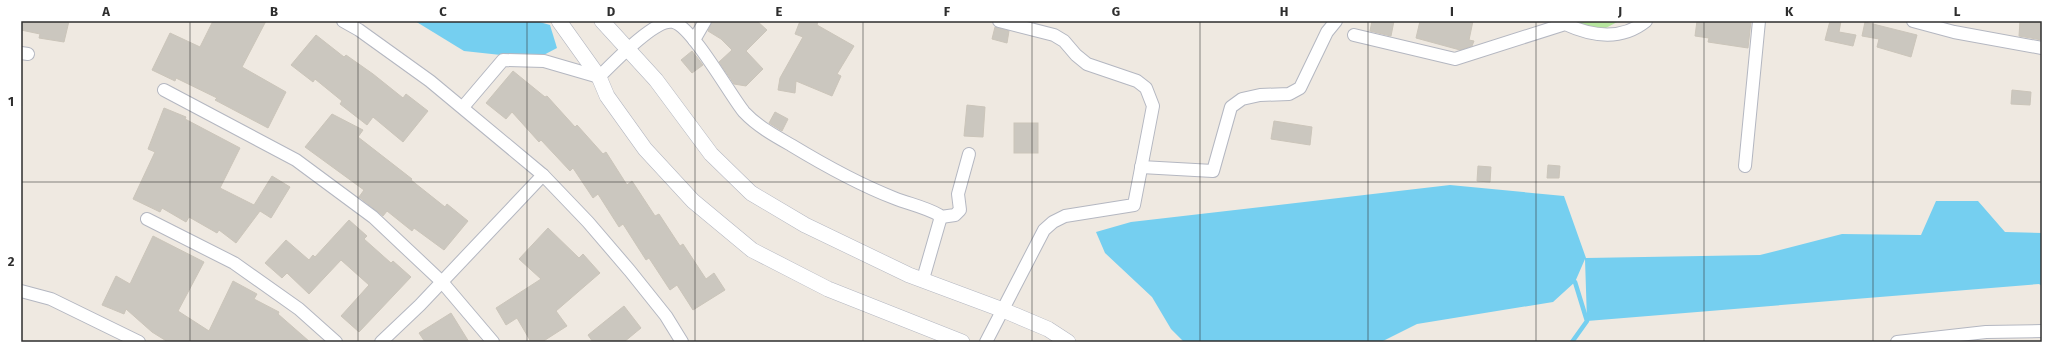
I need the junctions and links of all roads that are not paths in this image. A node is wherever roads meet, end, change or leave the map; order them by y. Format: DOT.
graph roads {
  1 [pos="343,21"];
  2 [pos="559,21"];
  3 [pos="602,21"];
  4 [pos="666,21"];
  5 [pos="705,21"];
  6 [pos="999,21"];
  7 [pos="1336,21"];
  8 [pos="1646,21"];
  9 [pos="1759,21"];
  10 [pos="1913,21"];
  11 [pos="1354,35"];
  12 [pos="694,40"];
  13 [pos="629,48"];
  14 [pos="2042,48"];
  15 [pos="599,77"];
  16 [pos="164,90"];
  17 [pos="463,107"];
  18 [pos="969,154"];
  19 [pos="1745,166"];
  20 [pos="1141,168"];
  21 [pos="543,175"];
  22 [pos="940,217"];
  23 [pos="146,219"];
  24 [pos="923,279"];
  25 [pos="442,282"];
  26 [pos="21,291"];
  27 [pos="1003,310"];
  28 [pos="2042,331"];
  29 [pos="138,342"];
  30 [pos="336,342"];
  31 [pos="381,342"];
  32 [pos="493,342"];
  33 [pos="682,342"];
  34 [pos="962,342"];
  35 [pos="986,342"];
  36 [pos="1068,342"];
  37 [pos="1897,342"];
  1 -- 17 [label="street"];
  2 -- 15 [label="street"];
  3 -- 13 [label="street"];
  4 -- 12 [label="street"];
  4 -- 13 [label="street"];
  5 -- 12 [label="street"];
  6 -- 20 [label="street"];
  7 -- 20 [label="street"];
  8 -- 11 [label="street"];
  9 -- 19 [label="street"];
  10 -- 14 [label="street"];
  12 -- 22 [label="street"];
  13 -- 15 [label="street"];
  13 -- 24 [label="street"];
  15 -- 17 [label="street"];
  15 -- 34 [label="street"];
  16 -- 25 [label="street"];
  17 -- 21 [label="street"];
  18 -- 22 [label="street"];
  20 -- 27 [label="street"];
  21 -- 25 [label="street"];
  21 -- 33 [label="street"];
  22 -- 24 [label="street"];
  23 -- 30 [label="street"];
  24 -- 27 [label="street"];
  25 -- 31 [label="street"];
  25 -- 32 [label="street"];
  26 -- 29 [label="street"];
  27 -- 35 [label="street"];
  27 -- 36 [label="street"];
  28 -- 37 [label="street"];
}
